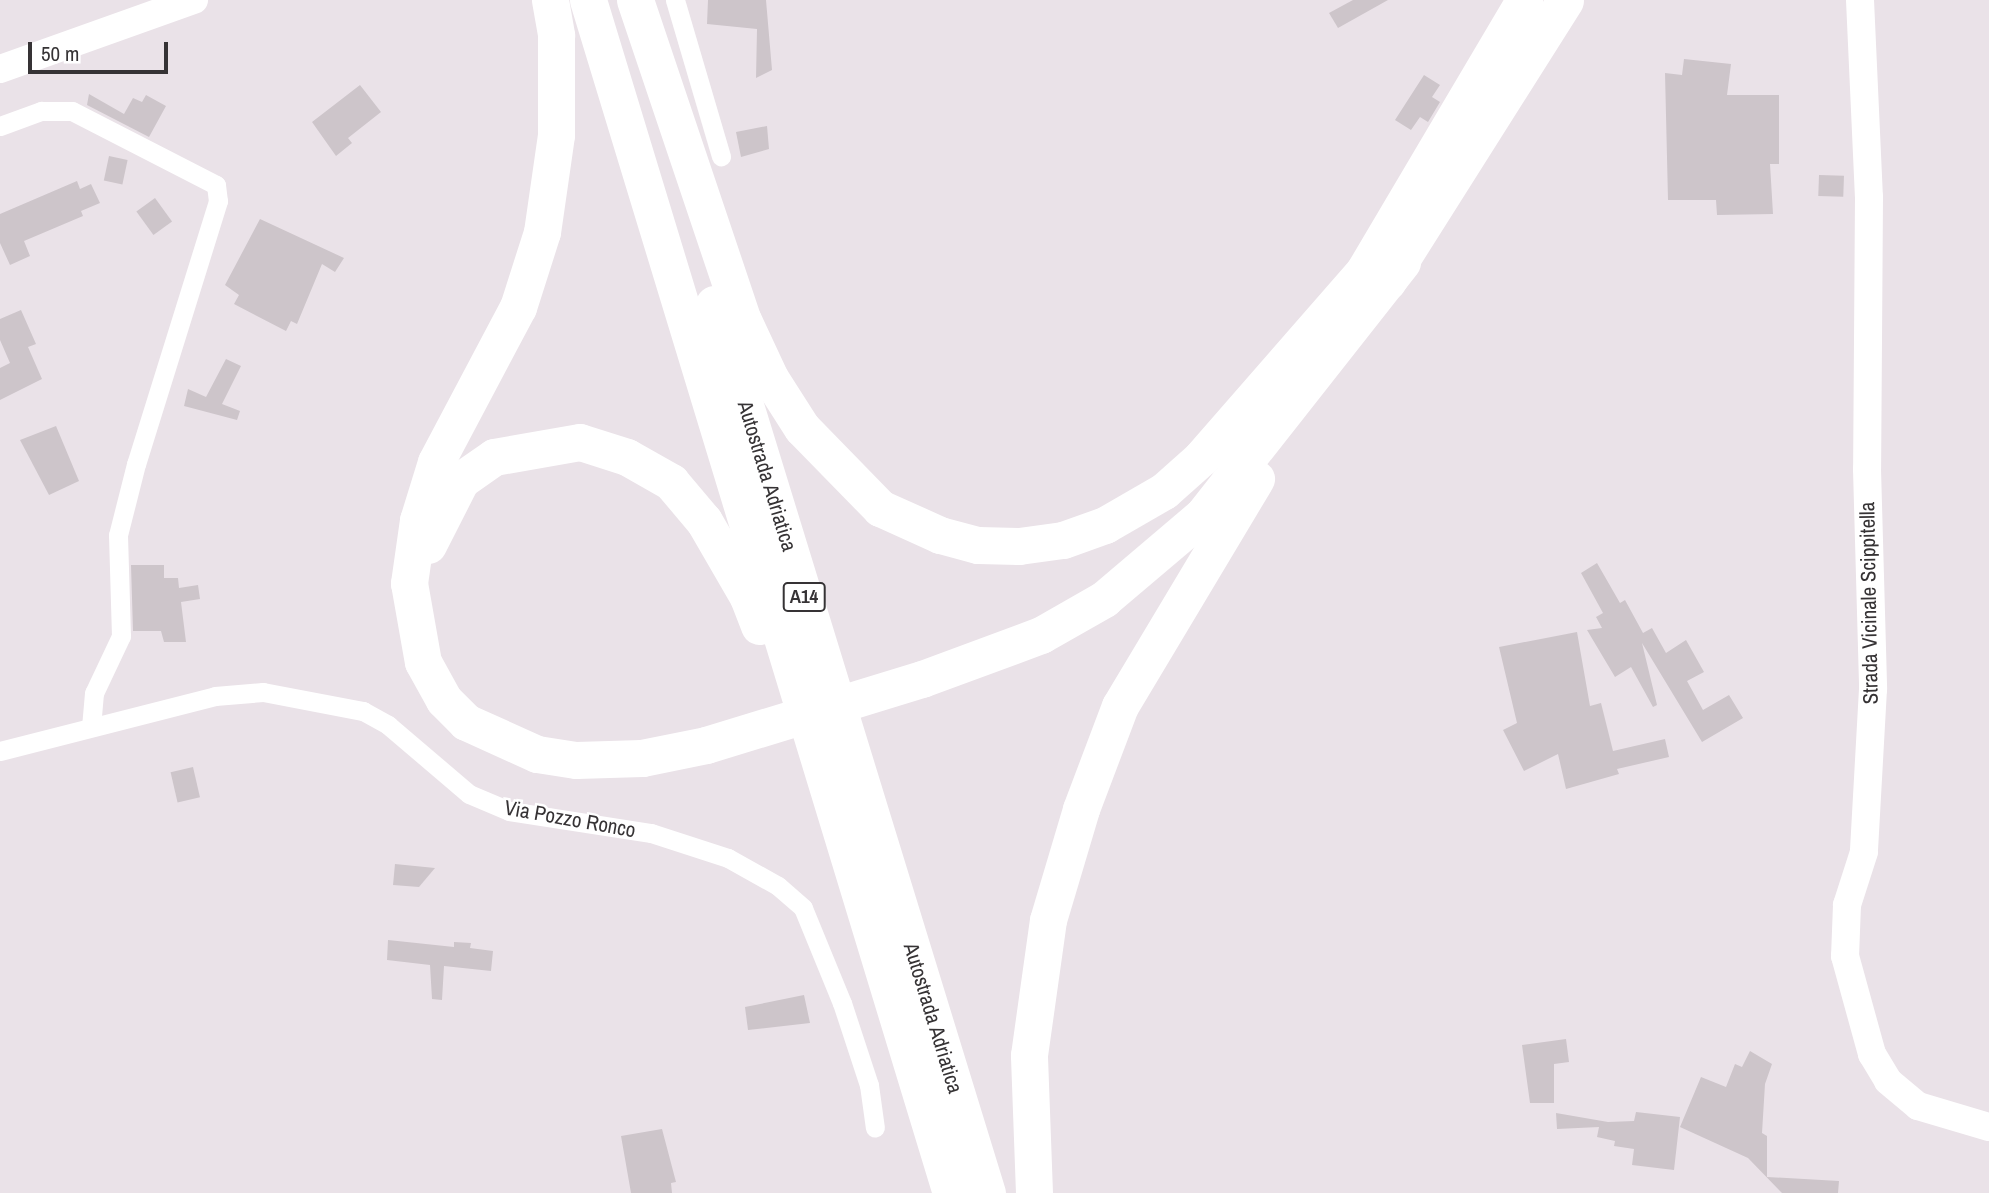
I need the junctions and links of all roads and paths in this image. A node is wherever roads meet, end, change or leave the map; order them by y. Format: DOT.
graph roads {
  1 [pos="157,0"];
  2 [pos="194,0"];
  3 [pos="550,0"];
  4 [pos="588,0"];
  5 [pos="622,0"];
  6 [pos="635,0"];
  7 [pos="675,0"];
  8 [pos="1524,0"];
  9 [pos="1565,0"];
  10 [pos="1860,0"];
  11 [pos="0,64"];
  12 [pos="0,69"];
  13 [pos="0,126"];
  14 [pos="721,156"];
  15 [pos="1402,262"];
  16 [pos="1364,271"];
  17 [pos="1298,391"];
  18 [pos="409,583"];
  19 [pos="91,727"];
  20 [pos="0,751"];
  21 [pos="889,994"];
  22 [pos="1989,1127"];
  23 [pos="875,1128"];
  24 [pos="951,1193"];
  25 [pos="987,1193"];
  26 [pos="1034,1193"];
  1 -- 11 [label="street"];
  2 -- 12 [label="street"];
  3 -- 18 [label="highway"];
  4 -- 21 [label="highway, Autostrada Adriatica / A14"];
  5 -- 25 [label="highway, Autostrada Adriatica / A14"];
  6 -- 16 [label="highway"];
  7 -- 14 [label="street"];
  8 -- 16 [label="highway"];
  9 -- 15 [label="highway"];
  10 -- 22 [label="street, Strada Vicinale Scippitella"];
  13 -- 19 [label="street"];
  15 -- 17 [label="highway"];
  15 -- 26 [label="highway"];
  16 -- 17 [label="highway"];
  17 -- 18 [label="highway"];
  18 -- 21 [label="highway"];
  19 -- 20 [label="street, Via Pozzo Ronco"];
  19 -- 23 [label="street, Via Pozzo Ronco"];
  21 -- 24 [label="highway, Autostrada Adriatica / A14"];
}
